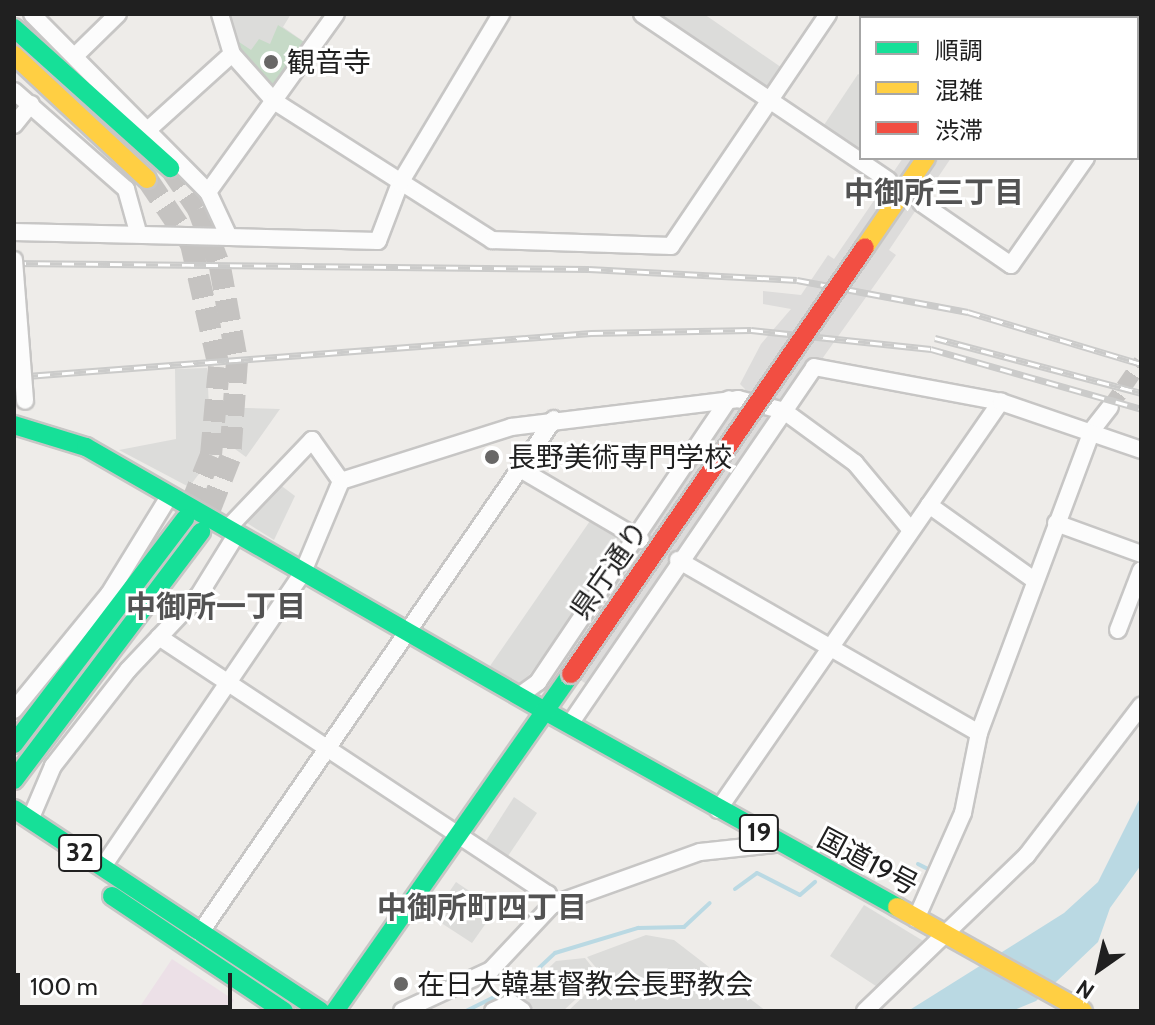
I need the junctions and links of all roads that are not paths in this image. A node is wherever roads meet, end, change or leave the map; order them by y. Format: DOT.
graph roads {
  1 [pos="32,14"];
  2 [pos="118,14"];
  3 [pos="220,14"];
  4 [pos="336,14"];
  5 [pos="501,14"];
  6 [pos="642,14"];
  7 [pos="828,14"];
  8 [pos="14,28"];
  9 [pos="232,54"];
  10 [pos="14,55"];
  11 [pos="75,56"];
  12 [pos="14,91"];
  13 [pos="274,101"];
  14 [pos="770,101"];
  15 [pos="31,104"];
  16 [pos="14,125"];
  17 [pos="150,128"];
  18 [pos="925,160"];
  19 [pos="1085,160"];
  20 [pos="170,168"];
  21 [pos="147,179"];
  22 [pos="888,180"];
  23 [pos="400,183"];
  24 [pos="208,192"];
  25 [pos="921,203"];
  26 [pos="14,232"];
  27 [pos="138,232"];
  28 [pos="229,237"];
  29 [pos="14,260"];
  30 [pos="729,399"];
  31 [pos="25,401"];
  32 [pos="1001,402"];
  33 [pos="1110,407"];
  34 [pos="784,411"];
  35 [pos="554,419"];
  36 [pos="14,425"];
  37 [pos="1092,430"];
  38 [pos="1141,450"];
  39 [pos="520,469"];
  40 [pos="341,481"];
  41 [pos="170,495"];
  42 [pos="929,505"];
  43 [pos="185,519"];
  44 [pos="1056,523"];
  45 [pos="910,529"];
  46 [pos="201,532"];
  47 [pos="232,532"];
  48 [pos="638,539"];
  49 [pos="1141,554"];
  50 [pos="680,561"];
  51 [pos="1141,570"];
  52 [pos="303,572"];
  53 [pos="1034,580"];
  54 [pos="1118,630"];
  55 [pos="407,633"];
  56 [pos="159,637"];
  57 [pos="829,647"];
  58 [pos="229,683"];
  59 [pos="519,696"];
  60 [pos="1141,706"];
  61 [pos="14,710"];
  62 [pos="545,711"];
  63 [pos="570,724"];
  64 [pos="979,733"];
  65 [pos="14,744"];
  66 [pos="328,748"];
  67 [pos="14,780"];
  68 [pos="14,809"];
  69 [pos="718,810"];
  70 [pos="22,824"];
  71 [pos="460,835"];
  72 [pos="777,844"];
  73 [pos="102,868"];
  74 [pos="552,905"];
  75 [pos="916,919"];
  76 [pos="200,933"];
  77 [pos="946,935"];
  78 [pos="284,1011"];
  79 [pos="320,1011"];
  80 [pos="335,1011"];
  81 [pos="402,1011"];
  82 [pos="493,1011"];
  83 [pos="523,1011"];
  84 [pos="865,1011"];
  85 [pos="1083,1011"];
  1 -- 11 [label="street"];
  2 -- 11 [label="street"];
  3 -- 9 [label="street"];
  4 -- 13 [label="street"];
  5 -- 23 [label="street"];
  6 -- 14 [label="street"];
  7 -- 14 [label="street"];
  8 -- 20 [label="main road"];
  9 -- 13 [label="street"];
  9 -- 17 [label="street"];
  10 -- 21 [label="main road"];
  11 -- 17 [label="street"];
  12 -- 15 [label="street"];
  13 -- 23 [label="street"];
  13 -- 24 [label="street"];
  14 -- 22 [label="street"];
  14 -- 23 [label="street"];
  15 -- 16 [label="street"];
  15 -- 27 [label="street"];
  17 -- 24 [label="street"];
  18 -- 62 [label="main road, 県庁通り, bridge"];
  19 -- 25 [label="street"];
  23 -- 28 [label="street"];
  24 -- 28 [label="street"];
  26 -- 27 [label="street"];
  27 -- 28 [label="street"];
  29 -- 31 [label="street, bridge"];
  30 -- 34 [label="street"];
  30 -- 35 [label="street"];
  30 -- 48 [label="street"];
  32 -- 34 [label="street"];
  32 -- 37 [label="street"];
  32 -- 42 [label="street"];
  33 -- 37 [label="street"];
  34 -- 45 [label="street"];
  34 -- 50 [label="street"];
  35 -- 39 [label="street"];
  35 -- 40 [label="street"];
  36 -- 41 [label="main road, 国道19号"];
  37 -- 38 [label="street"];
  37 -- 44 [label="street"];
  39 -- 48 [label="street"];
  39 -- 55 [label="street"];
  40 -- 47 [label="street"];
  40 -- 52 [label="street"];
  41 -- 47 [label="main road, 国道19号"];
  41 -- 61 [label="street"];
  42 -- 45 [label="street"];
  42 -- 53 [label="street"];
  43 -- 65 [label="main road"];
  44 -- 49 [label="street"];
  44 -- 53 [label="street"];
  45 -- 57 [label="street"];
  46 -- 67 [label="main road"];
  47 -- 52 [label="main road, 国道19号"];
  47 -- 56 [label="street"];
  48 -- 59 [label="street"];
  50 -- 57 [label="street"];
  50 -- 63 [label="street"];
  51 -- 54 [label="street"];
  52 -- 55 [label="main road, 国道19号"];
  52 -- 58 [label="street"];
  53 -- 64 [label="street"];
  55 -- 59 [label="main road, 国道19号"];
  55 -- 66 [label="street"];
  56 -- 58 [label="street"];
  56 -- 70 [label="street"];
  57 -- 64 [label="street"];
  57 -- 69 [label="street"];
  58 -- 66 [label="street"];
  58 -- 73 [label="street"];
  59 -- 62 [label="main road, 国道19号"];
  60 -- 77 [label="street"];
  62 -- 63 [label="main road, 国道19号 / 19"];
  62 -- 71 [label="main road, 県庁通り"];
  63 -- 69 [label="main road, 国道19号 / 19"];
  64 -- 75 [label="street"];
  66 -- 71 [label="street"];
  66 -- 76 [label="street"];
  68 -- 70 [label="main road, 32"];
  69 -- 72 [label="main road, 国道19号 / 19"];
  70 -- 73 [label="main road, 32"];
  70 -- 78 [label="main road, 32"];
  71 -- 74 [label="street"];
  71 -- 80 [label="main road, 県庁通り"];
  72 -- 74 [label="street"];
  72 -- 75 [label="main road, 国道19号 / 19"];
  73 -- 76 [label="main road, 32"];
  74 -- 81 [label="street"];
  75 -- 77 [label="main road, 国道19号 / 19"];
  76 -- 79 [label="main road, 32"];
  77 -- 84 [label="street"];
  77 -- 85 [label="main road, 国道19号 / 19"];
  82 -- 83 [label="street"];
}
